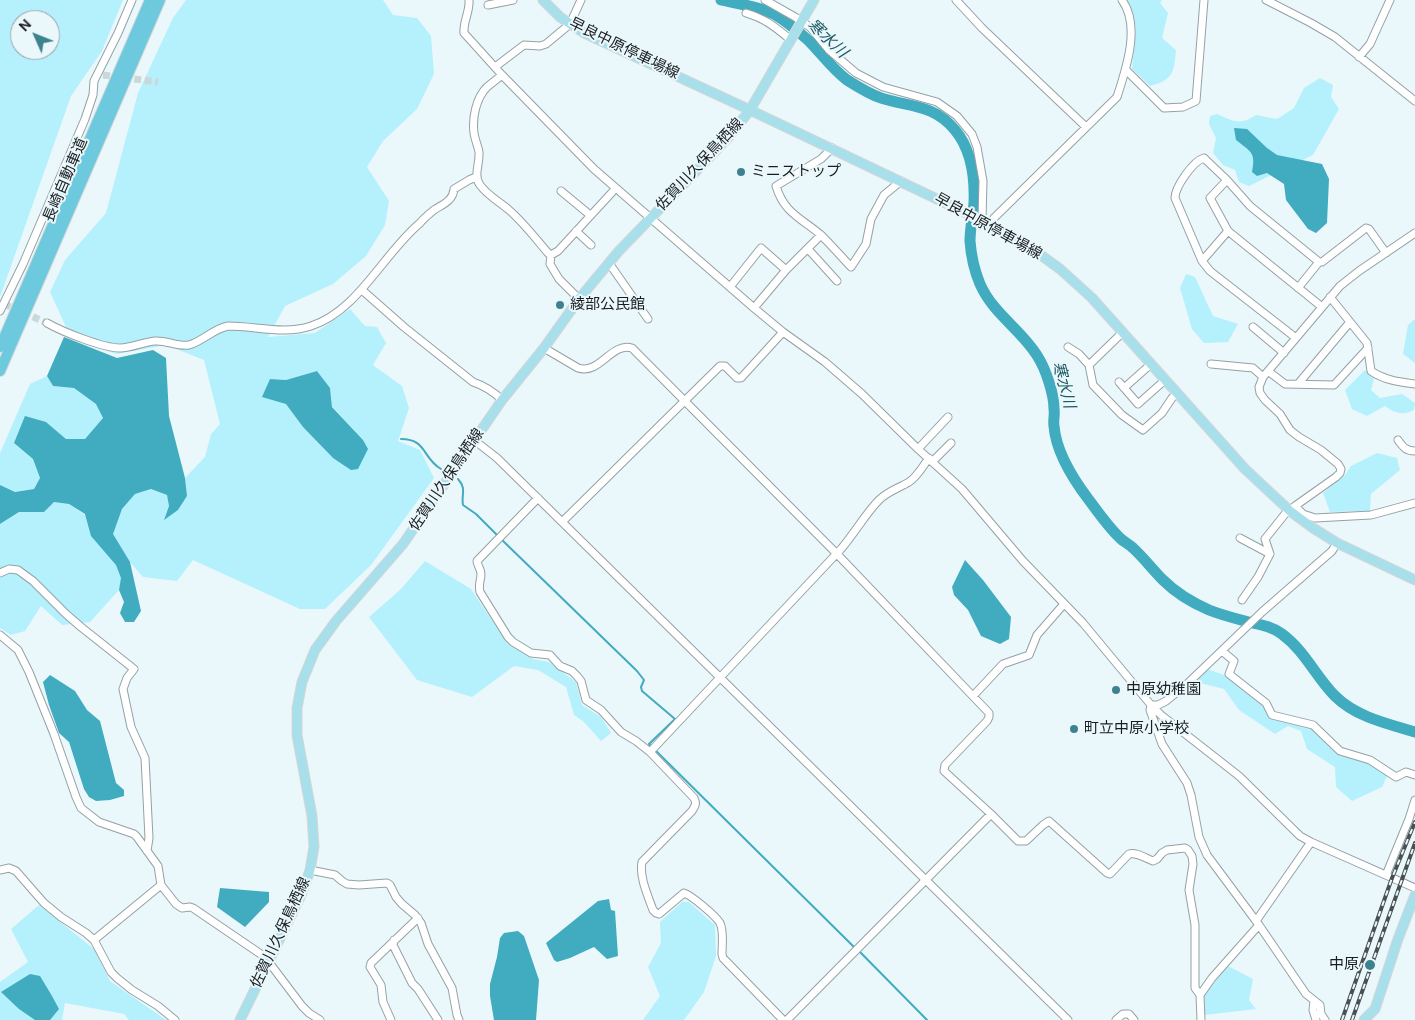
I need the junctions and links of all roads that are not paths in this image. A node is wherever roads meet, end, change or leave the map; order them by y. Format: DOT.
graph roads {
  1 [pos="132,0"];
  2 [pos="150,0"];
  3 [pos="160,0"];
  4 [pos="469,0"];
  5 [pos="543,0"];
  6 [pos="581,0"];
  7 [pos="765,0"];
  8 [pos="814,0"];
  9 [pos="956,0"];
  10 [pos="1122,0"];
  11 [pos="1204,0"];
  12 [pos="1266,0"];
  13 [pos="1390,0"];
  14 [pos="509,1"];
  15 [pos="488,5"];
  16 [pos="746,13"];
  17 [pos="802,22"];
  18 [pos="570,24"];
  19 [pos="791,40"];
  20 [pos="1359,57"];
  21 [pos="495,67"];
  22 [pos="1126,70"];
  23 [pos="502,75"];
  24 [pos="1415,101"];
  25 [pos="750,110"];
  26 [pos="1086,127"];
  27 [pos="832,148"];
  28 [pos="476,177"];
  29 [pos="1227,180"];
  30 [pos="901,181"];
  31 [pos="616,188"];
  32 [pos="562,190"];
  33 [pos="590,215"];
  34 [pos="651,218"];
  35 [pos="986,223"];
  36 [pos="576,231"];
  37 [pos="1228,232"];
  38 [pos="1415,233"];
  39 [pos="821,235"];
  40 [pos="591,245"];
  41 [pos="808,249"];
  42 [pos="1386,253"];
  43 [pos="552,255"];
  44 [pos="1202,261"];
  45 [pos="1319,262"];
  46 [pos="609,263"];
  47 [pos="786,270"];
  48 [pos="837,281"];
  49 [pos="730,287"];
  50 [pos="1298,288"];
  51 [pos="362,290"];
  52 [pos="1330,297"];
  53 [pos="579,299"];
  54 [pos="1322,307"];
  55 [pos="754,308"];
  56 [pos="0,311"];
  57 [pos="648,318"];
  58 [pos="1350,322"];
  59 [pos="47,324"];
  60 [pos="1253,327"];
  61 [pos="783,332"];
  62 [pos="1122,332"];
  63 [pos="1296,338"];
  64 [pos="0,347"];
  65 [pos="1068,347"];
  66 [pos="544,348"];
  67 [pos="1368,348"];
  68 [pos="1284,353"];
  69 [pos="1151,364"];
  70 [pos="1211,364"];
  71 [pos="1090,365"];
  72 [pos="0,371"];
  73 [pos="1266,374"];
  74 [pos="1165,380"];
  75 [pos="1118,382"];
  76 [pos="1298,384"];
  77 [pos="1415,384"];
  78 [pos="1124,388"];
  79 [pos="1177,393"];
  80 [pos="502,400"];
  81 [pos="684,401"];
  82 [pos="948,417"];
  83 [pos="474,440"];
  84 [pos="1398,440"];
  85 [pos="951,443"];
  86 [pos="918,449"];
  87 [pos="1415,451"];
  88 [pos="930,460"];
  89 [pos="538,498"];
  90 [pos="1415,503"];
  91 [pos="1293,508"];
  92 [pos="562,522"];
  93 [pos="1240,538"];
  94 [pos="1337,543"];
  95 [pos="837,554"];
  96 [pos="1270,554"];
  97 [pos="0,573"];
  98 [pos="1415,580"];
  99 [pos="1242,600"];
  100 [pos="1064,604"];
  101 [pos="0,635"];
  102 [pos="1222,651"];
  103 [pos="720,678"];
  104 [pos="973,696"];
  105 [pos="1150,705"];
  106 [pos="650,752"];
  107 [pos="1415,775"];
  108 [pos="1415,800"];
  109 [pos="991,814"];
  110 [pos="1310,842"];
  111 [pos="147,851"];
  112 [pos="0,870"];
  113 [pos="310,870"];
  114 [pos="1386,875"];
  115 [pos="927,880"];
  116 [pos="161,885"];
  117 [pos="1415,888"];
  118 [pos="1415,895"];
  119 [pos="418,918"];
  120 [pos="1258,923"];
  121 [pos="94,940"];
  122 [pos="394,940"];
  123 [pos="269,963"];
  124 [pos="1200,995"];
  125 [pos="1314,1001"];
  126 [pos="175,1020"];
  127 [pos="240,1020"];
  128 [pos="320,1020"];
  129 [pos="391,1020"];
  130 [pos="438,1020"];
  131 [pos="459,1020"];
  132 [pos="783,1020"];
  133 [pos="787,1020"];
  134 [pos="1068,1020"];
  135 [pos="1116,1020"];
  136 [pos="1134,1020"];
  137 [pos="1200,1020"];
  138 [pos="1316,1020"];
  139 [pos="1325,1020"];
  140 [pos="1364,1020"];
  1 -- 56 [label="street"];
  2 -- 64 [label="highway, 長崎自動車道"];
  3 -- 72 [label="highway, 長崎自動車道"];
  4 -- 21 [label="street"];
  5 -- 18 [label="main road, 早良中原停車場線"];
  6 -- 18 [label="street"];
  7 -- 17 [label="street"];
  8 -- 17 [label="main road, 佐賀川久保鳥栖線"];
  9 -- 26 [label="street"];
  10 -- 22 [label="street"];
  11 -- 22 [label="street"];
  12 -- 20 [label="street"];
  13 -- 20 [label="street"];
  14 -- 15 [label="street"];
  16 -- 19 [label="street"];
  17 -- 19 [label="main road, 佐賀川久保鳥栖線"];
  17 -- 35 [label="street"];
  18 -- 21 [label="street"];
  18 -- 25 [label="main road, 早良中原停車場線"];
  19 -- 25 [label="main road, 佐賀川久保鳥栖線"];
  20 -- 24 [label="street"];
  21 -- 23 [label="street"];
  22 -- 26 [label="street"];
  23 -- 28 [label="street"];
  23 -- 31 [label="street"];
  25 -- 27 [label="main road, 早良中原停車場線"];
  25 -- 34 [label="main road, 佐賀川久保鳥栖線"];
  26 -- 35 [label="street"];
  27 -- 30 [label="main road, 早良中原停車場線"];
  27 -- 39 [label="street"];
  28 -- 43 [label="street"];
  28 -- 51 [label="street"];
  29 -- 37 [label="street"];
  29 -- 44 [label="street"];
  29 -- 45 [label="street"];
  30 -- 35 [label="main road, 早良中原停車場線"];
  30 -- 39 [label="street"];
  31 -- 33 [label="street"];
  31 -- 34 [label="street"];
  32 -- 33 [label="street"];
  33 -- 36 [label="street"];
  34 -- 46 [label="main road, 佐賀川久保鳥栖線"];
  34 -- 49 [label="street"];
  35 -- 62 [label="main road, 早良中原停車場線"];
  36 -- 40 [label="street"];
  36 -- 43 [label="street"];
  37 -- 44 [label="street"];
  37 -- 50 [label="street"];
  38 -- 42 [label="street"];
  39 -- 41 [label="street"];
  41 -- 47 [label="street"];
  41 -- 48 [label="street"];
  42 -- 45 [label="street"];
  42 -- 52 [label="street"];
  43 -- 53 [label="street"];
  44 -- 63 [label="street"];
  45 -- 50 [label="street"];
  46 -- 53 [label="main road, 佐賀川久保鳥栖線"];
  46 -- 57 [label="street"];
  47 -- 49 [label="street"];
  47 -- 55 [label="street"];
  49 -- 55 [label="street"];
  50 -- 54 [label="street"];
  51 -- 59 [label="street"];
  51 -- 80 [label="street"];
  52 -- 54 [label="street"];
  52 -- 58 [label="street"];
  53 -- 66 [label="main road, 佐賀川久保鳥栖線"];
  54 -- 63 [label="street"];
  55 -- 61 [label="street"];
  58 -- 67 [label="street"];
  58 -- 76 [label="street"];
  60 -- 68 [label="street"];
  61 -- 81 [label="street"];
  61 -- 86 [label="street"];
  62 -- 69 [label="main road, 早良中原停車場線"];
  62 -- 71 [label="street"];
  63 -- 68 [label="street"];
  65 -- 71 [label="street"];
  66 -- 80 [label="main road, 佐賀川久保鳥栖線"];
  66 -- 81 [label="street"];
  67 -- 76 [label="street"];
  67 -- 77 [label="street"];
  68 -- 73 [label="street"];
  69 -- 74 [label="main road, 早良中原停車場線"];
  69 -- 78 [label="street"];
  70 -- 73 [label="street"];
  71 -- 79 [label="street"];
  73 -- 76 [label="street"];
  73 -- 91 [label="street"];
  74 -- 78 [label="street"];
  74 -- 79 [label="main road, 早良中原停車場線"];
  75 -- 78 [label="street"];
  79 -- 91 [label="main road, 早良中原停車場線"];
  80 -- 83 [label="main road, 佐賀川久保鳥栖線"];
  81 -- 92 [label="street"];
  81 -- 95 [label="street"];
  82 -- 86 [label="street"];
  83 -- 89 [label="street"];
  83 -- 113 [label="main road, 佐賀川久保鳥栖線"];
  84 -- 87 [label="street"];
  85 -- 88 [label="street"];
  86 -- 88 [label="street"];
  88 -- 95 [label="street"];
  88 -- 100 [label="street"];
  89 -- 92 [label="street"];
  89 -- 106 [label="street"];
  90 -- 91 [label="street"];
  91 -- 94 [label="main road, 早良中原停車場線"];
  91 -- 96 [label="street"];
  92 -- 103 [label="street"];
  93 -- 96 [label="street"];
  94 -- 98 [label="main road, 早良中原停車場線"];
  94 -- 102 [label="street"];
  95 -- 103 [label="street"];
  95 -- 104 [label="street"];
  96 -- 99 [label="street"];
  97 -- 111 [label="street"];
  100 -- 104 [label="street"];
  100 -- 105 [label="street"];
  101 -- 111 [label="street"];
  102 -- 105 [label="street"];
  102 -- 107 [label="street"];
  103 -- 106 [label="street"];
  103 -- 115 [label="street"];
  104 -- 109 [label="street"];
  105 -- 110 [label="street"];
  105 -- 120 [label="street"];
  106 -- 132 [label="street"];
  108 -- 114 [label="street"];
  109 -- 115 [label="street"];
  109 -- 124 [label="street"];
  110 -- 114 [label="street"];
  110 -- 120 [label="street"];
  111 -- 116 [label="street"];
  112 -- 121 [label="street"];
  113 -- 119 [label="street"];
  113 -- 123 [label="main road, 佐賀川久保鳥栖線"];
  114 -- 117 [label="street"];
  115 -- 133 [label="street"];
  115 -- 134 [label="street"];
  116 -- 121 [label="street"];
  116 -- 123 [label="street"];
  118 -- 140 [label="main road"];
  119 -- 122 [label="street"];
  119 -- 131 [label="street"];
  120 -- 124 [label="street"];
  120 -- 125 [label="street"];
  121 -- 126 [label="street"];
  122 -- 129 [label="street"];
  122 -- 130 [label="street"];
  123 -- 127 [label="main road, 佐賀川久保鳥栖線"];
  123 -- 128 [label="street"];
  124 -- 137 [label="street"];
  125 -- 138 [label="street"];
  125 -- 139 [label="street"];
  135 -- 136 [label="street"];
}
